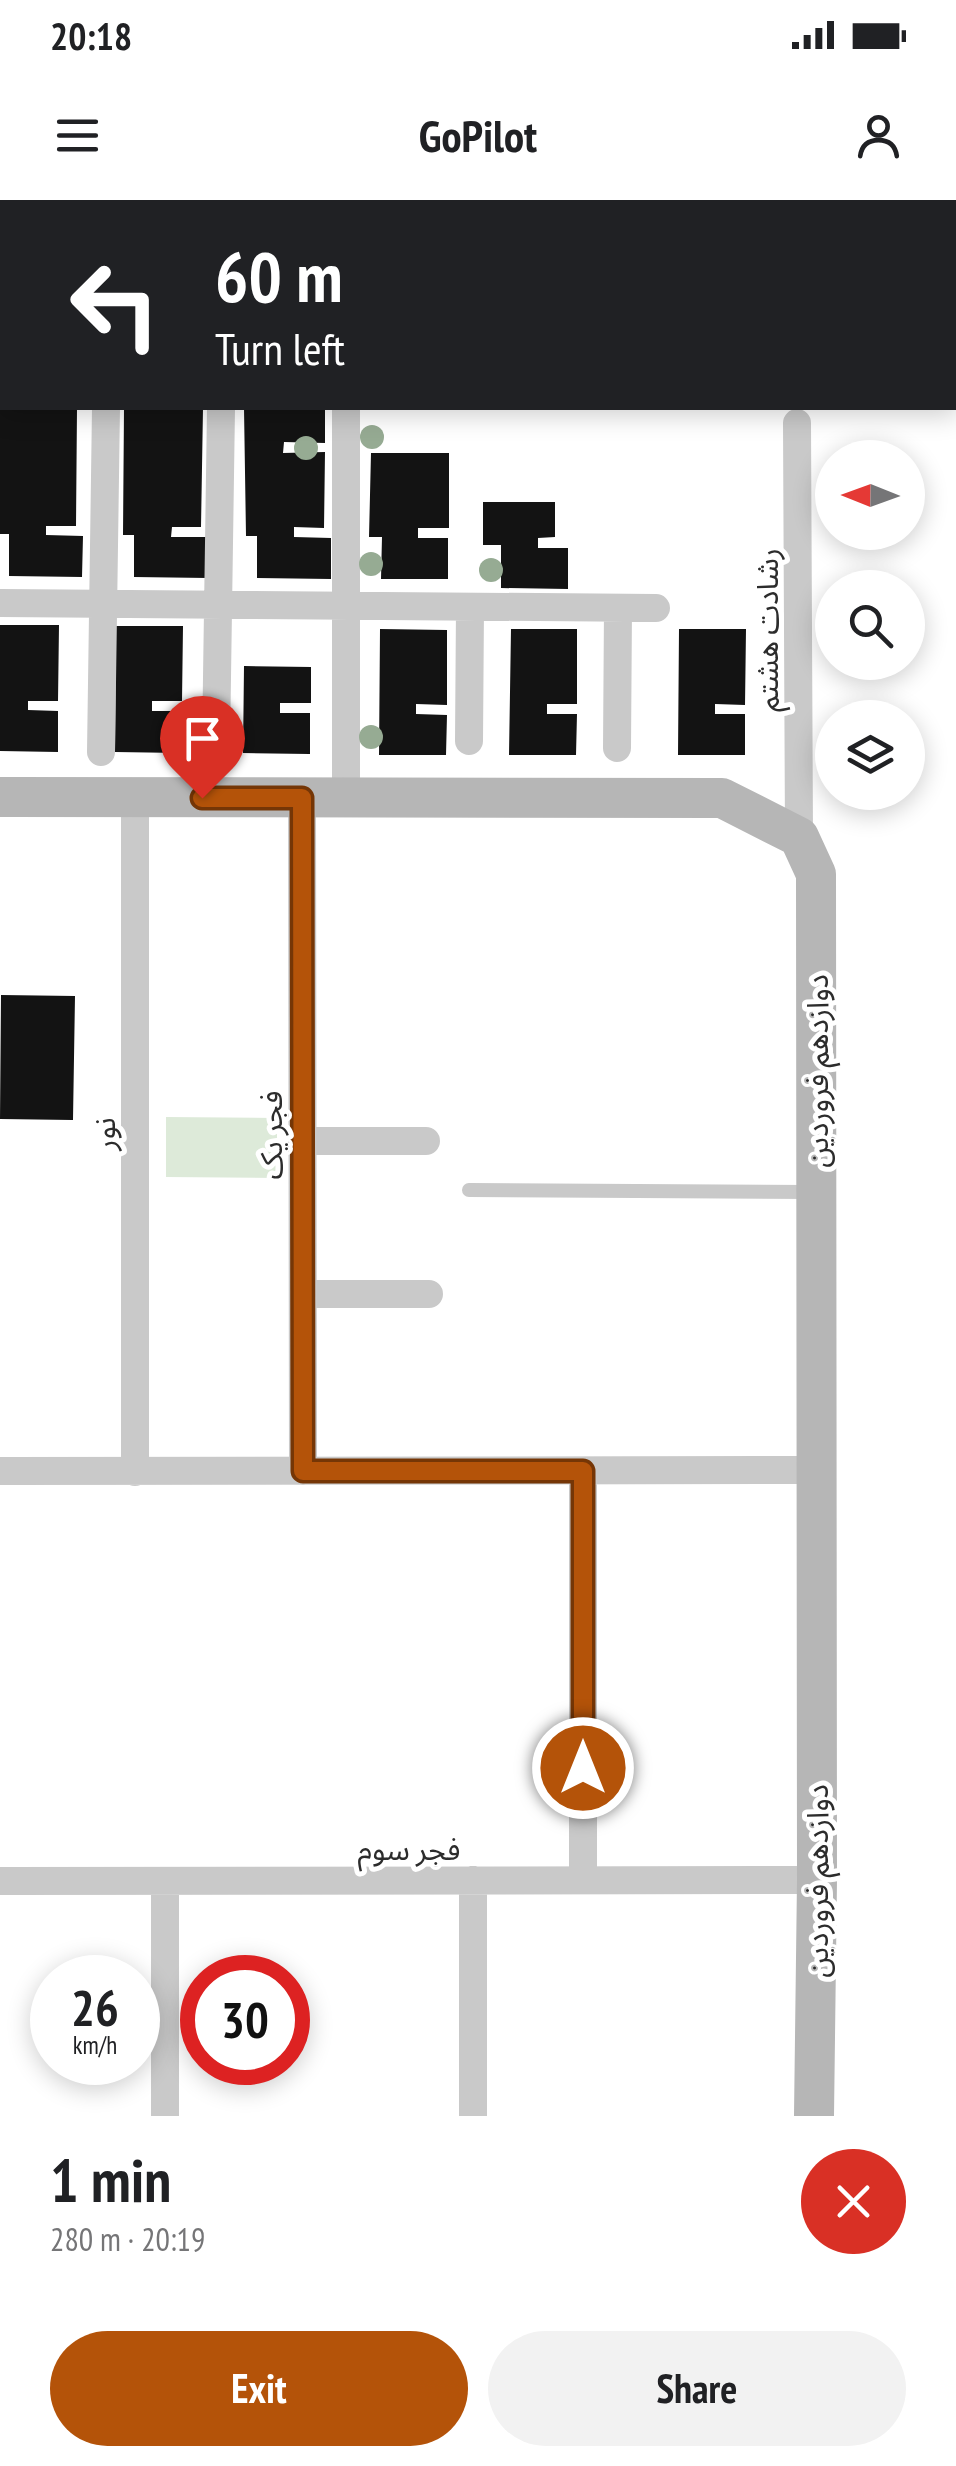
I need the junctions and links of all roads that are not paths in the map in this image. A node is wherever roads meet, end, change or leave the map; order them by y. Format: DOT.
graph roads {
  1 [pos="106,410"];
  2 [pos="222,410"];
  3 [pos="346,410"];
  4 [pos="797,424"];
  5 [pos="0,603"];
  6 [pos="103,604"];
  7 [pos="216,606"];
  8 [pos="346,607"];
  9 [pos="470,607"];
  10 [pos="618,608"];
  11 [pos="656,608"];
  12 [pos="469,742"];
  13 [pos="216,745"];
  14 [pos="617,748"];
  15 [pos="101,752"];
  16 [pos="0,797"];
  17 [pos="135,797"];
  18 [pos="302,798"];
  19 [pos="346,798"];
  20 [pos="799,837"];
  21 [pos="426,1141"];
  22 [pos="302,1142"];
  23 [pos="469,1190"];
  24 [pos="816,1192"];
  25 [pos="302,1294"];
  26 [pos="429,1294"];
  27 [pos="817,1470"];
  28 [pos="303,1471"];
  29 [pos="583,1471"];
  30 [pos="0,1472"];
  31 [pos="135,1472"];
  32 [pos="473,1880"];
  33 [pos="583,1880"];
  34 [pos="817,1880"];
  35 [pos="0,1881"];
  36 [pos="164,1881"];
  37 [pos="165,2116"];
  38 [pos="473,2116"];
  39 [pos="814,2116"];
  1 -- 6 [label="street"];
  2 -- 7 [label="street"];
  3 -- 8 [label="street"];
  4 -- 20 [label="street, رشادت هشتم"];
  5 -- 6 [label="street"];
  6 -- 7 [label="street"];
  6 -- 15 [label="street"];
  7 -- 8 [label="street"];
  7 -- 13 [label="street"];
  8 -- 9 [label="street"];
  8 -- 19 [label="street"];
  9 -- 10 [label="street"];
  9 -- 12 [label="street"];
  10 -- 11 [label="street"];
  10 -- 14 [label="street"];
  16 -- 17 [label="street"];
  17 -- 18 [label="street"];
  17 -- 31 [label="street, نور"];
  18 -- 19 [label="street"];
  18 -- 22 [label="street, فجر یک"];
  19 -- 20 [label="street"];
  20 -- 24 [label="street, دوازدهم فروردین"];
  21 -- 22 [label="street"];
  22 -- 25 [label="street, فجر یک"];
  23 -- 24 [label="lane"];
  24 -- 27 [label="street, دوازدهم فروردین"];
  25 -- 26 [label="street"];
  25 -- 28 [label="street, فجر یک"];
  27 -- 29 [label="street"];
  27 -- 34 [label="street, دوازدهم فروردین"];
  28 -- 29 [label="street"];
  28 -- 31 [label="street"];
  29 -- 33 [label="street"];
  30 -- 31 [label="street"];
  32 -- 33 [label="street, فجر سوم"];
  32 -- 36 [label="street, فجر سوم"];
  32 -- 38 [label="street"];
  33 -- 34 [label="street, فجر سوم"];
  34 -- 39 [label="street, دوازدهم فروردین"];
  35 -- 36 [label="street, فجر سوم"];
  36 -- 37 [label="street"];
}
